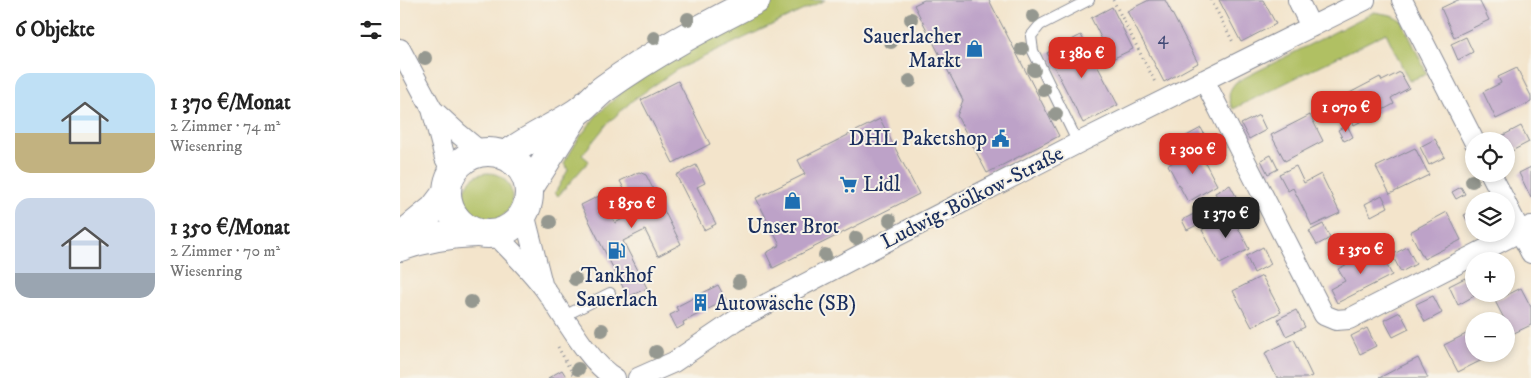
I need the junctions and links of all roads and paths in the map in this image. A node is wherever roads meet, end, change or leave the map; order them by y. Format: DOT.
graph roads {
  1 [pos="756,0"];
  2 [pos="1089,0"];
  3 [pos="1113,0"];
  4 [pos="1211,0"];
  5 [pos="1298,0"];
  6 [pos="1365,0"];
  7 [pos="1402,0"];
  8 [pos="1311,26"];
  9 [pos="1234,43"];
  10 [pos="400,49"];
  11 [pos="1204,80"];
  12 [pos="1159,92"];
  13 [pos="432,109"];
  14 [pos="578,112"];
  15 [pos="1469,132"];
  16 [pos="1078,143"];
  17 [pos="493,154"];
  18 [pos="450,182"];
  19 [pos="527,201"];
  20 [pos="1515,214"];
  21 [pos="1526,228"];
  22 [pos="486,233"];
  23 [pos="400,237"];
  24 [pos="400,247"];
  25 [pos="1531,253"];
  26 [pos="543,286"];
  27 [pos="610,293"];
  28 [pos="564,316"];
  29 [pos="558,347"];
  30 [pos="575,378"];
  31 [pos="615,378"];
  32 [pos="638,378"];
  1 -- 14 [label="main road"];
  2 -- 16 [label="lane"];
  3 -- 12 [label="path"];
  4 -- 9 [label="path"];
  5 -- 8 [label="street"];
  6 -- 8 [label="street, Ludwig-Bölkow-Straße"];
  7 -- 15 [label="street"];
  8 -- 11 [label="street, Ludwig-Bölkow-Straße"];
  10 -- 13 [label="street"];
  11 -- 16 [label="street, Ludwig-Bölkow-Straße"];
  11 -- 21 [label="street"];
  13 -- 17 [label="street"];
  13 -- 18 [label="street"];
  14 -- 17 [label="main road"];
  14 -- 19 [label="main road"];
  16 -- 32 [label="street, Ludwig-Bölkow-Straße"];
  17 -- 18 [label="main road"];
  17 -- 19 [label="main road"];
  18 -- 22 [label="main road"];
  18 -- 23 [label="main road"];
  19 -- 22 [label="main road"];
  19 -- 26 [label="street"];
  20 -- 21 [label="street"];
  21 -- 25 [label="street"];
  22 -- 24 [label="main road"];
  22 -- 26 [label="street"];
  26 -- 28 [label="street"];
  27 -- 28 [label="lane"];
  28 -- 31 [label="street"];
  29 -- 30 [label="path"];
}
